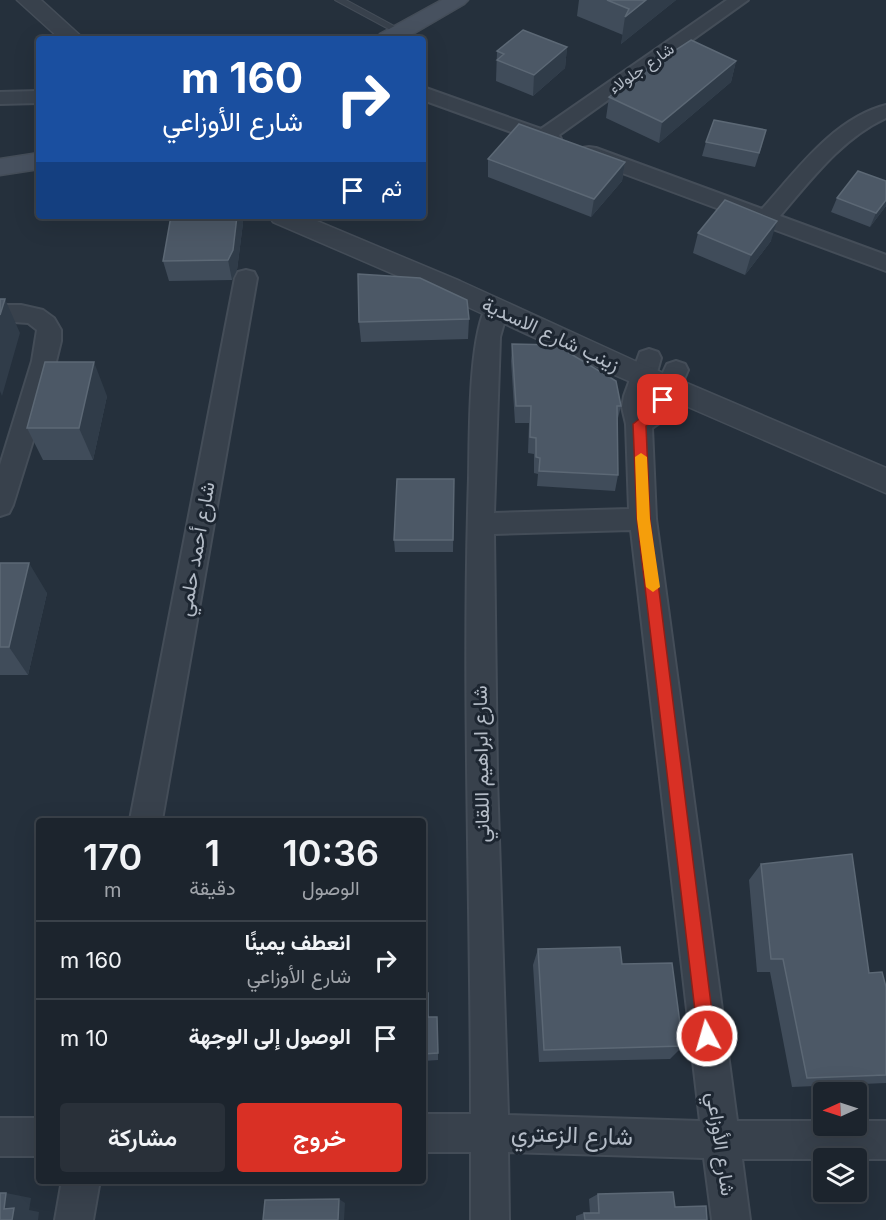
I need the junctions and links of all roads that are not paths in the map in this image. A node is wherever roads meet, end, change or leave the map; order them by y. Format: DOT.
graph roads {
  1 [pos="6,0"];
  2 [pos="28,0"];
  3 [pos="339,0"];
  4 [pos="457,0"];
  5 [pos="739,0"];
  6 [pos="394,35"];
  7 [pos="46,36"];
  8 [pos="70,36"];
  9 [pos="426,94"];
  10 [pos="36,97"];
  11 [pos="0,98"];
  12 [pos="886,111"];
  13 [pos="543,136"];
  14 [pos="36,152"];
  15 [pos="20,170"];
  16 [pos="766,218"];
  17 [pos="289,219"];
  18 [pos="315,219"];
  19 [pos="886,263"];
  20 [pos="246,278"];
  21 [pos="496,309"];
  22 [pos="0,313"];
  23 [pos="659,372"];
  24 [pos="886,464"];
  25 [pos="886,482"];
  26 [pos="0,505"];
  27 [pos="644,519"];
  28 [pos="481,524"];
  29 [pos="146,818"];
  30 [pos="490,1132"];
  31 [pos="426,1133"];
  32 [pos="0,1137"];
  33 [pos="36,1137"];
  34 [pos="721,1140"];
  35 [pos="886,1140"];
  36 [pos="80,1184"];
  37 [pos="74,1220"];
  38 [pos="490,1220"];
  39 [pos="731,1220"];
  1 -- 7 [label="street"];
  2 -- 8 [label="street"];
  3 -- 6 [label="lane"];
  4 -- 6 [label="main road"];
  5 -- 13 [label="street, شارع جلولاء"];
  9 -- 13 [label="street"];
  10 -- 11 [label="street"];
  12 -- 16 [label="street"];
  13 -- 16 [label="street"];
  14 -- 15 [label="main road"];
  16 -- 19 [label="street"];
  17 -- 21 [label="street, زينب شارع الاسدية"];
  18 -- 23 [label="street, زينب شارع الاسدية"];
  20 -- 29 [label="street, شارع أحمد حلمي"];
  21 -- 23 [label="street, زينب شارع الاسدية"];
  21 -- 28 [label="street, شارع ابراهيم اللقاني"];
  22 -- 26 [label="street"];
  23 -- 24 [label="street, زينب شارع الاسدية"];
  23 -- 25 [label="street, زينب شارع الاسدية"];
  23 -- 27 [label="street, شارع الأوزاعي"];
  27 -- 28 [label="street"];
  27 -- 34 [label="street, شارع الأوزاعي"];
  28 -- 30 [label="street, شارع ابراهيم اللقاني"];
  30 -- 31 [label="street, شارع الزعتري"];
  30 -- 34 [label="street, شارع الزعتري"];
  30 -- 38 [label="street, شارع ابراهيم اللقاني"];
  32 -- 33 [label="street"];
  34 -- 35 [label="street, شارع الزعتري"];
  34 -- 39 [label="street, شارع الأوزاعي"];
  36 -- 37 [label="street"];
}
